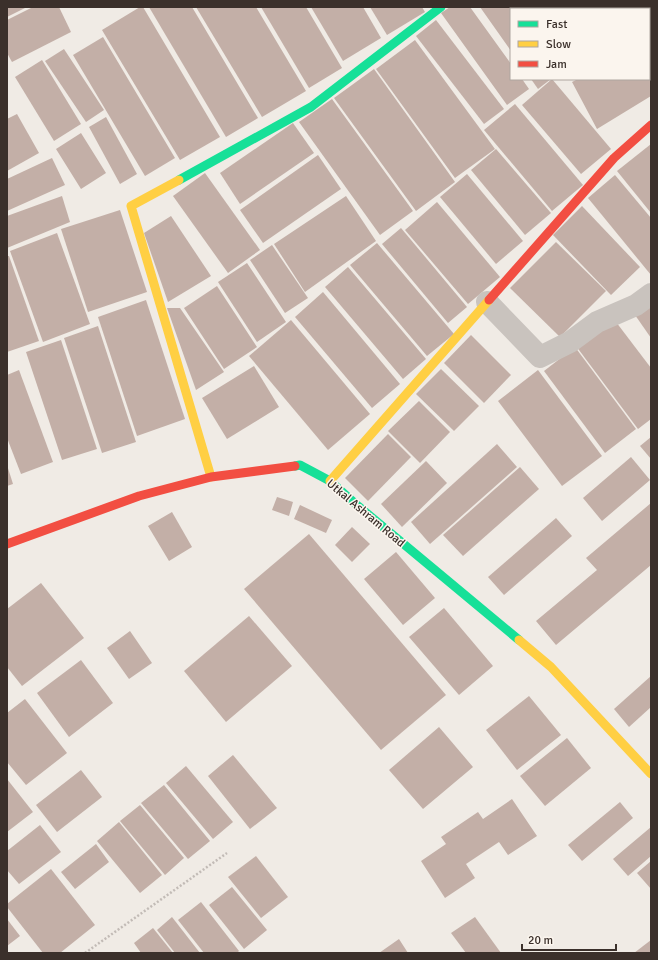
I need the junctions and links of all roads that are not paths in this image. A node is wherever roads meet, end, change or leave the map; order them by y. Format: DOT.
graph roads {
  1 [pos="440,7"];
  2 [pos="651,124"];
  3 [pos="651,294"];
  4 [pos="487,302"];
  5 [pos="211,477"];
  6 [pos="330,481"];
  7 [pos="7,544"];
  8 [pos="651,774"];
  1 -- 5 [label="street"];
  2 -- 4 [label="street"];
  3 -- 4 [label="street"];
  4 -- 6 [label="street"];
  5 -- 6 [label="street, Utkal Ashram Road"];
  5 -- 7 [label="street, Utkal Ashram Road"];
  6 -- 8 [label="street, Utkal Ashram Road"];
}
